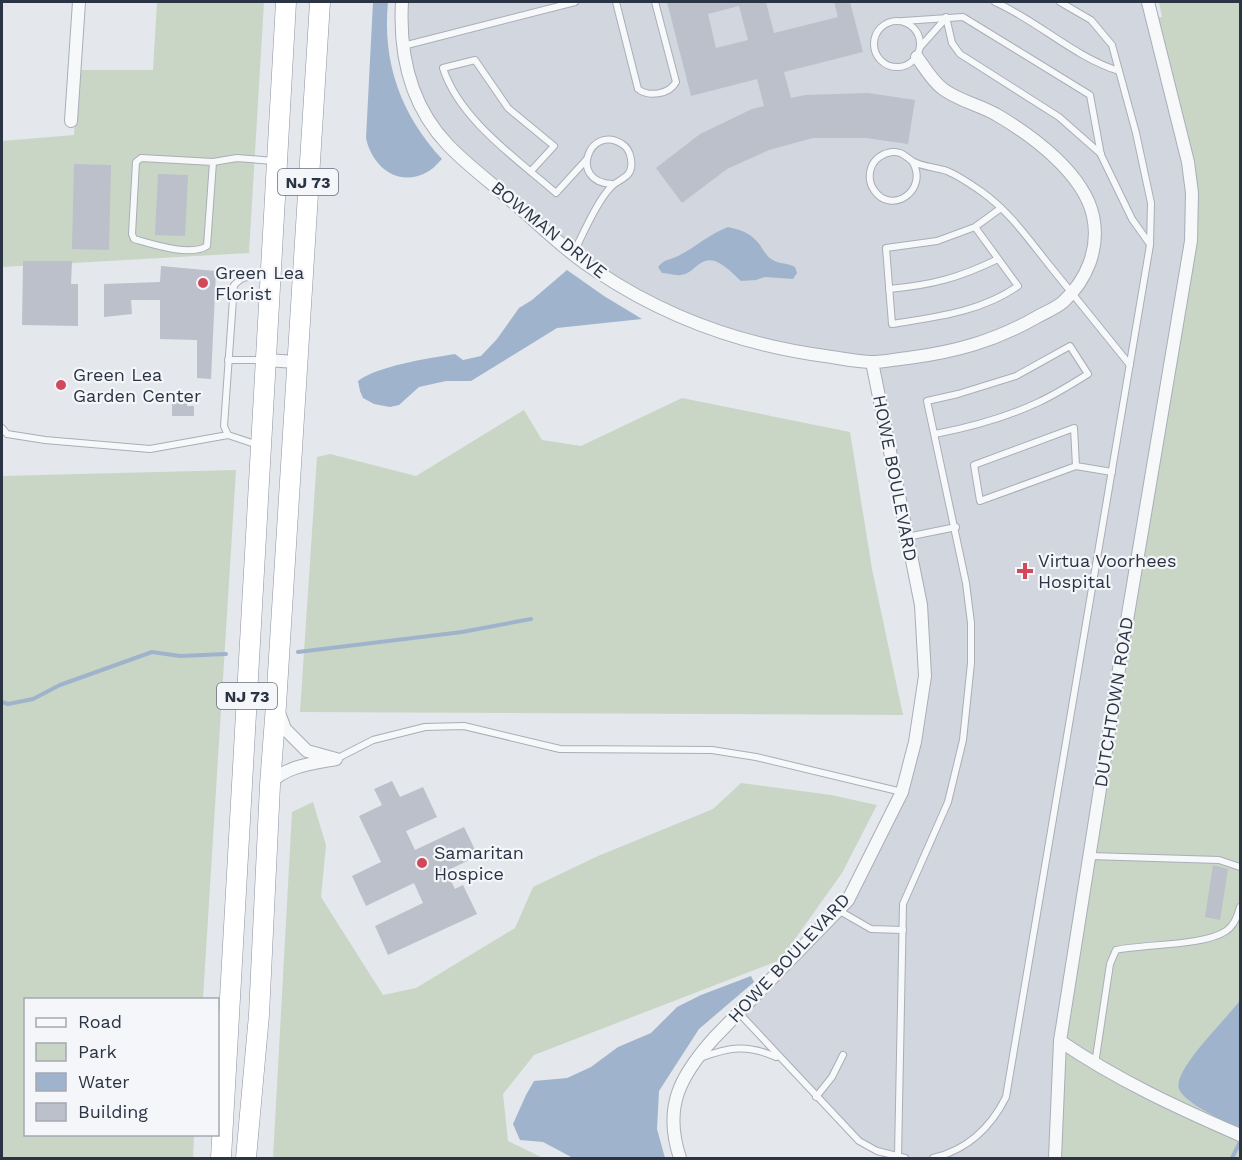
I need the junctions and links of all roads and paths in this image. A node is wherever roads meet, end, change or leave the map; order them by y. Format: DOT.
graph roads {
  1 [pos="79,2"];
  2 [pos="286,2"];
  3 [pos="320,2"];
  4 [pos="404,2"];
  5 [pos="575,2"];
  6 [pos="616,2"];
  7 [pos="655,2"];
  8 [pos="995,2"];
  9 [pos="1060,2"];
  10 [pos="1148,2"];
  11 [pos="559,3"];
  12 [pos="946,17"];
  13 [pos="903,21"];
  14 [pos="402,47"];
  15 [pos="918,52"];
  16 [pos="1119,71"];
  17 [pos="71,122"];
  18 [pos="1101,155"];
  19 [pos="587,159"];
  20 [pos="912,161"];
  21 [pos="213,162"];
  22 [pos="278,162"];
  23 [pos="531,171"];
  24 [pos="612,184"];
  25 [pos="1001,208"];
  26 [pos="975,227"];
  27 [pos="1150,245"];
  28 [pos="573,254"];
  29 [pos="998,259"];
  30 [pos="271,269"];
  31 [pos="890,289"];
  32 [pos="1071,292"];
  33 [pos="228,360"];
  34 [pos="266,360"];
  35 [pos="296,362"];
  36 [pos="872,362"];
  37 [pos="1130,365"];
  38 [pos="2,428"];
  39 [pos="935,434"];
  40 [pos="228,435"];
  41 [pos="261,446"];
  42 [pos="1076,466"];
  43 [pos="1112,472"];
  44 [pos="956,527"];
  45 [pos="907,537"];
  46 [pos="276,705"];
  47 [pos="336,759"];
  48 [pos="270,785"];
  49 [pos="902,792"];
  50 [pos="1089,856"];
  51 [pos="1240,867"];
  52 [pos="1240,907"];
  53 [pos="838,910"];
  54 [pos="903,930"];
  55 [pos="739,1013"];
  56 [pos="1060,1041"];
  57 [pos="843,1055"];
  58 [pos="780,1058"];
  59 [pos="694,1060"];
  60 [pos="1095,1065"];
  61 [pos="816,1097"];
  62 [pos="1240,1135"];
  63 [pos="898,1156"];
  64 [pos="220,1158"];
  65 [pos="246,1158"];
  66 [pos="680,1158"];
  67 [pos="905,1158"];
  68 [pos="933,1158"];
  69 [pos="1055,1158"];
  1 -- 17 [label="street"];
  2 -- 22 [label="highway, NJ 73"];
  3 -- 35 [label="highway, NJ 73"];
  4 -- 14 [label="street, BOWMAN DRIVE"];
  5 -- 11 [label="lane"];
  6 -- 7 [label="lane"];
  8 -- 16 [label="lane"];
  9 -- 16 [label="lane"];
  10 -- 50 [label="street, DUTCHTOWN ROAD"];
  11 -- 14 [label="lane"];
  12 -- 13 [label="lane"];
  12 -- 15 [label="lane"];
  12 -- 18 [label="lane"];
  12 -- 18 [label="lane"];
  13 -- 15 [label="lane"];
  13 -- 15 [label="lane"];
  14 -- 28 [label="street, BOWMAN DRIVE"];
  15 -- 32 [label="street, BOWMAN DRIVE"];
  16 -- 27 [label="lane"];
  18 -- 27 [label="lane"];
  19 -- 23 [label="lane"];
  19 -- 24 [label="lane"];
  19 -- 24 [label="lane"];
  20 -- 20 [label="lane"];
  20 -- 25 [label="lane"];
  21 -- 21 [label="lane"];
  21 -- 22 [label="lane"];
  22 -- 30 [label="highway, NJ 73"];
  23 -- 23 [label="lane"];
  24 -- 28 [label="lane"];
  25 -- 26 [label="lane"];
  25 -- 32 [label="lane"];
  26 -- 29 [label="lane"];
  26 -- 31 [label="lane"];
  27 -- 37 [label="lane"];
  28 -- 36 [label="street, BOWMAN DRIVE"];
  29 -- 31 [label="lane"];
  29 -- 31 [label="lane"];
  30 -- 33 [label="lane"];
  30 -- 34 [label="highway, NJ 73"];
  32 -- 36 [label="street, BOWMAN DRIVE"];
  32 -- 37 [label="lane"];
  33 -- 34 [label="lane"];
  33 -- 40 [label="lane"];
  34 -- 35 [label="street"];
  34 -- 41 [label="highway, NJ 73"];
  35 -- 46 [label="highway, NJ 73"];
  36 -- 45 [label="street, HOWE BOULEVARD"];
  37 -- 43 [label="lane"];
  38 -- 40 [label="lane"];
  39 -- 39 [label="lane"];
  39 -- 44 [label="lane"];
  40 -- 41 [label="lane"];
  41 -- 64 [label="highway, NJ 73"];
  42 -- 42 [label="lane"];
  42 -- 43 [label="lane"];
  43 -- 68 [label="lane"];
  44 -- 45 [label="lane"];
  44 -- 54 [label="lane"];
  45 -- 49 [label="street, HOWE BOULEVARD"];
  46 -- 47 [label="street"];
  46 -- 48 [label="highway, NJ 73"];
  47 -- 48 [label="street"];
  47 -- 49 [label="lane"];
  48 -- 65 [label="highway, NJ 73"];
  49 -- 53 [label="street, HOWE BOULEVARD"];
  50 -- 51 [label="lane"];
  50 -- 56 [label="street, DUTCHTOWN ROAD"];
  52 -- 60 [label="lane"];
  53 -- 54 [label="lane"];
  53 -- 55 [label="street, HOWE BOULEVARD"];
  54 -- 63 [label="lane"];
  55 -- 58 [label="lane"];
  55 -- 59 [label="street, HOWE BOULEVARD"];
  56 -- 60 [label="street"];
  56 -- 69 [label="street, DUTCHTOWN ROAD"];
  57 -- 61 [label="lane"];
  58 -- 59 [label="lane"];
  58 -- 61 [label="lane"];
  59 -- 66 [label="street, HOWE BOULEVARD"];
  60 -- 62 [label="street"];
  61 -- 63 [label="lane"];
  63 -- 67 [label="lane"];
}
